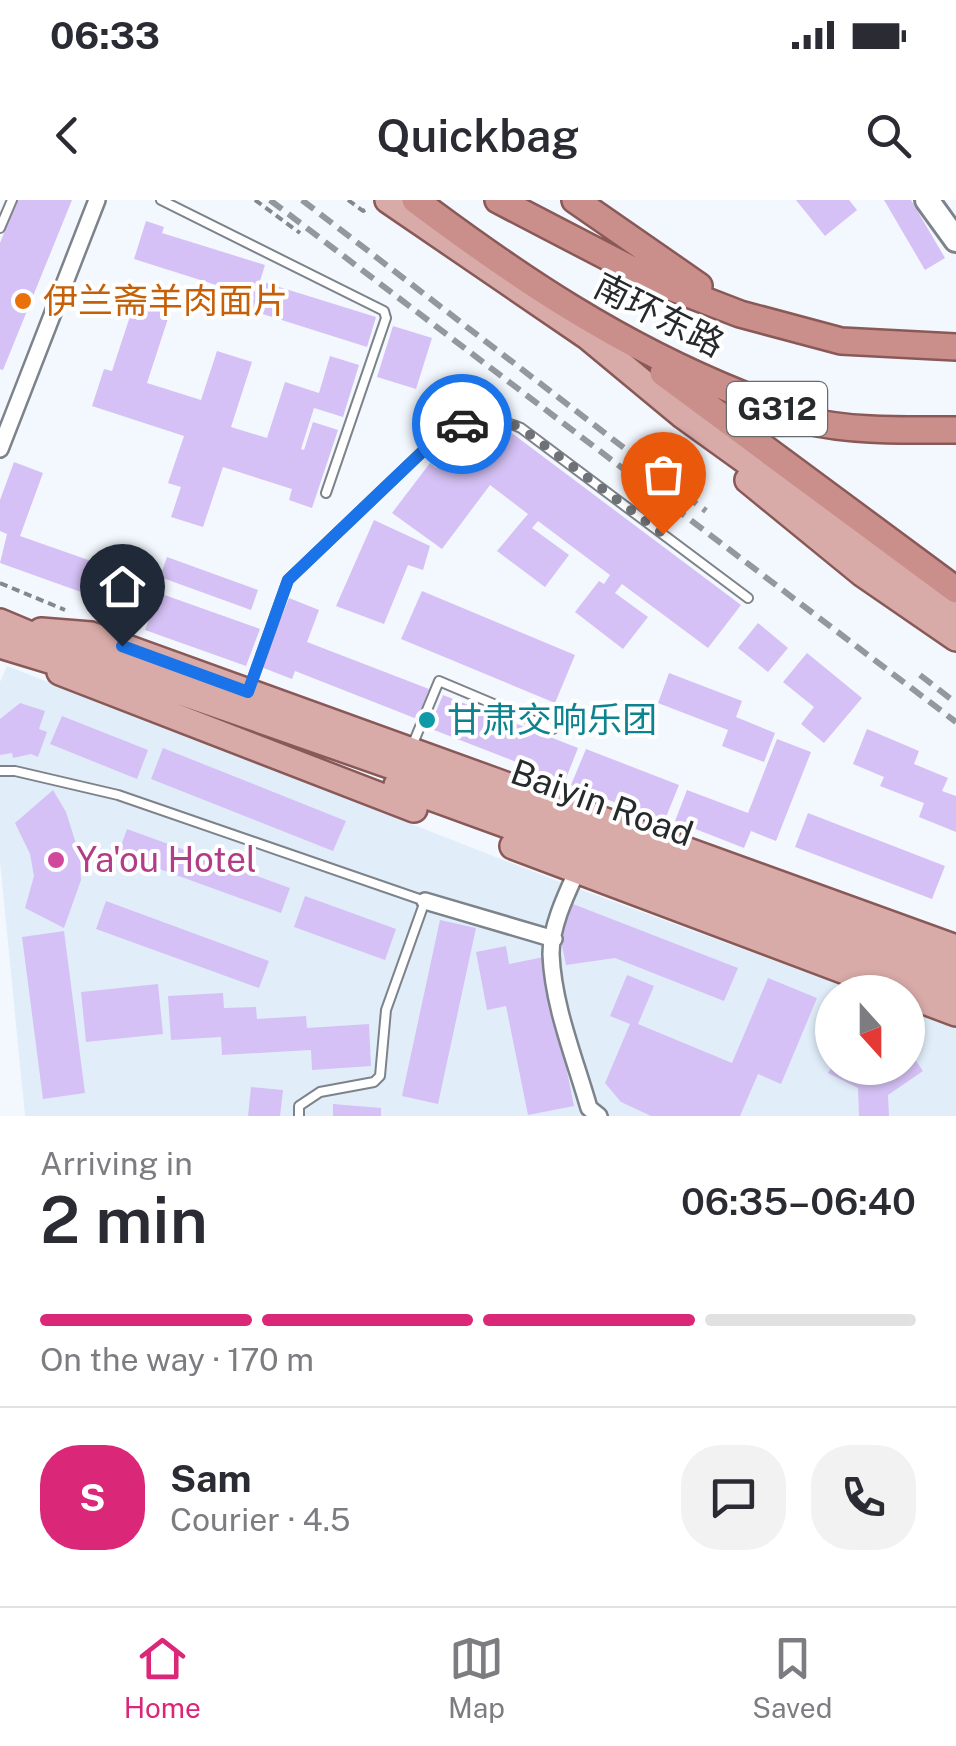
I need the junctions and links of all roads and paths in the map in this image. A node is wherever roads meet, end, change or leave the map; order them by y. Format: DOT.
graph roads {
  1 [pos="12,200"];
  2 [pos="97,200"];
  3 [pos="161,200"];
  4 [pos="255,200"];
  5 [pos="348,200"];
  6 [pos="388,200"];
  7 [pos="415,200"];
  8 [pos="498,200"];
  9 [pos="576,200"];
  10 [pos="927,200"];
  11 [pos="363,211"];
  12 [pos="0,228"];
  13 [pos="300,233"];
  14 [pos="956,240"];
  15 [pos="740,314"];
  16 [pos="611,334"];
  17 [pos="956,347"];
  18 [pos="680,414"];
  19 [pos="956,430"];
  20 [pos="0,449"];
  21 [pos="326,492"];
  22 [pos="956,590"];
  23 [pos="748,598"];
  24 [pos="956,612"];
  25 [pos="9,637"];
  26 [pos="956,638"];
  27 [pos="94,668"];
  28 [pos="248,692"];
  29 [pos="553,729"];
  30 [pos="410,750"];
  31 [pos="0,771"];
  32 [pos="577,871"];
  33 [pos="425,901"];
  34 [pos="554,939"];
  35 [pos="956,948"];
  36 [pos="956,968"];
  37 [pos="853,975"];
  38 [pos="956,988"];
  39 [pos="925,1002"];
  40 [pos="956,1013"];
  41 [pos="298,1116"];
  42 [pos="599,1116"];
  1 -- 12 [label="lane"];
  2 -- 20 [label="street"];
  3 -- 21 [label="lane"];
  4 -- 13 [label="path"];
  5 -- 11 [label="path"];
  6 -- 18 [label="main road"];
  7 -- 16 [label="highway, 南环东路 / G312"];
  8 -- 15 [label="highway, 南环东路 / G312"];
  9 -- 15 [label="highway"];
  10 -- 14 [label="main road"];
  15 -- 17 [label="highway, 南环东路 / G312"];
  16 -- 19 [label="highway, 南环东路 / G312"];
  16 -- 22 [label="highway"];
  18 -- 24 [label="main road"];
  18 -- 26 [label="main road"];
  23 -- 28 [label="lane"];
  25 -- 27 [label="main road, Baiyin Road"];
  25 -- 28 [label="main road"];
  25 -- 32 [label="main road"];
  27 -- 36 [label="main road, Baiyin Road"];
  27 -- 38 [label="main road, Baiyin Road"];
  28 -- 30 [label="main road"];
  29 -- 30 [label="lane"];
  30 -- 35 [label="main road"];
  31 -- 33 [label="lane"];
  32 -- 34 [label="street"];
  32 -- 37 [label="main road"];
  33 -- 34 [label="street"];
  33 -- 41 [label="lane"];
  34 -- 42 [label="street"];
  39 -- 40 [label="main road"];
}
